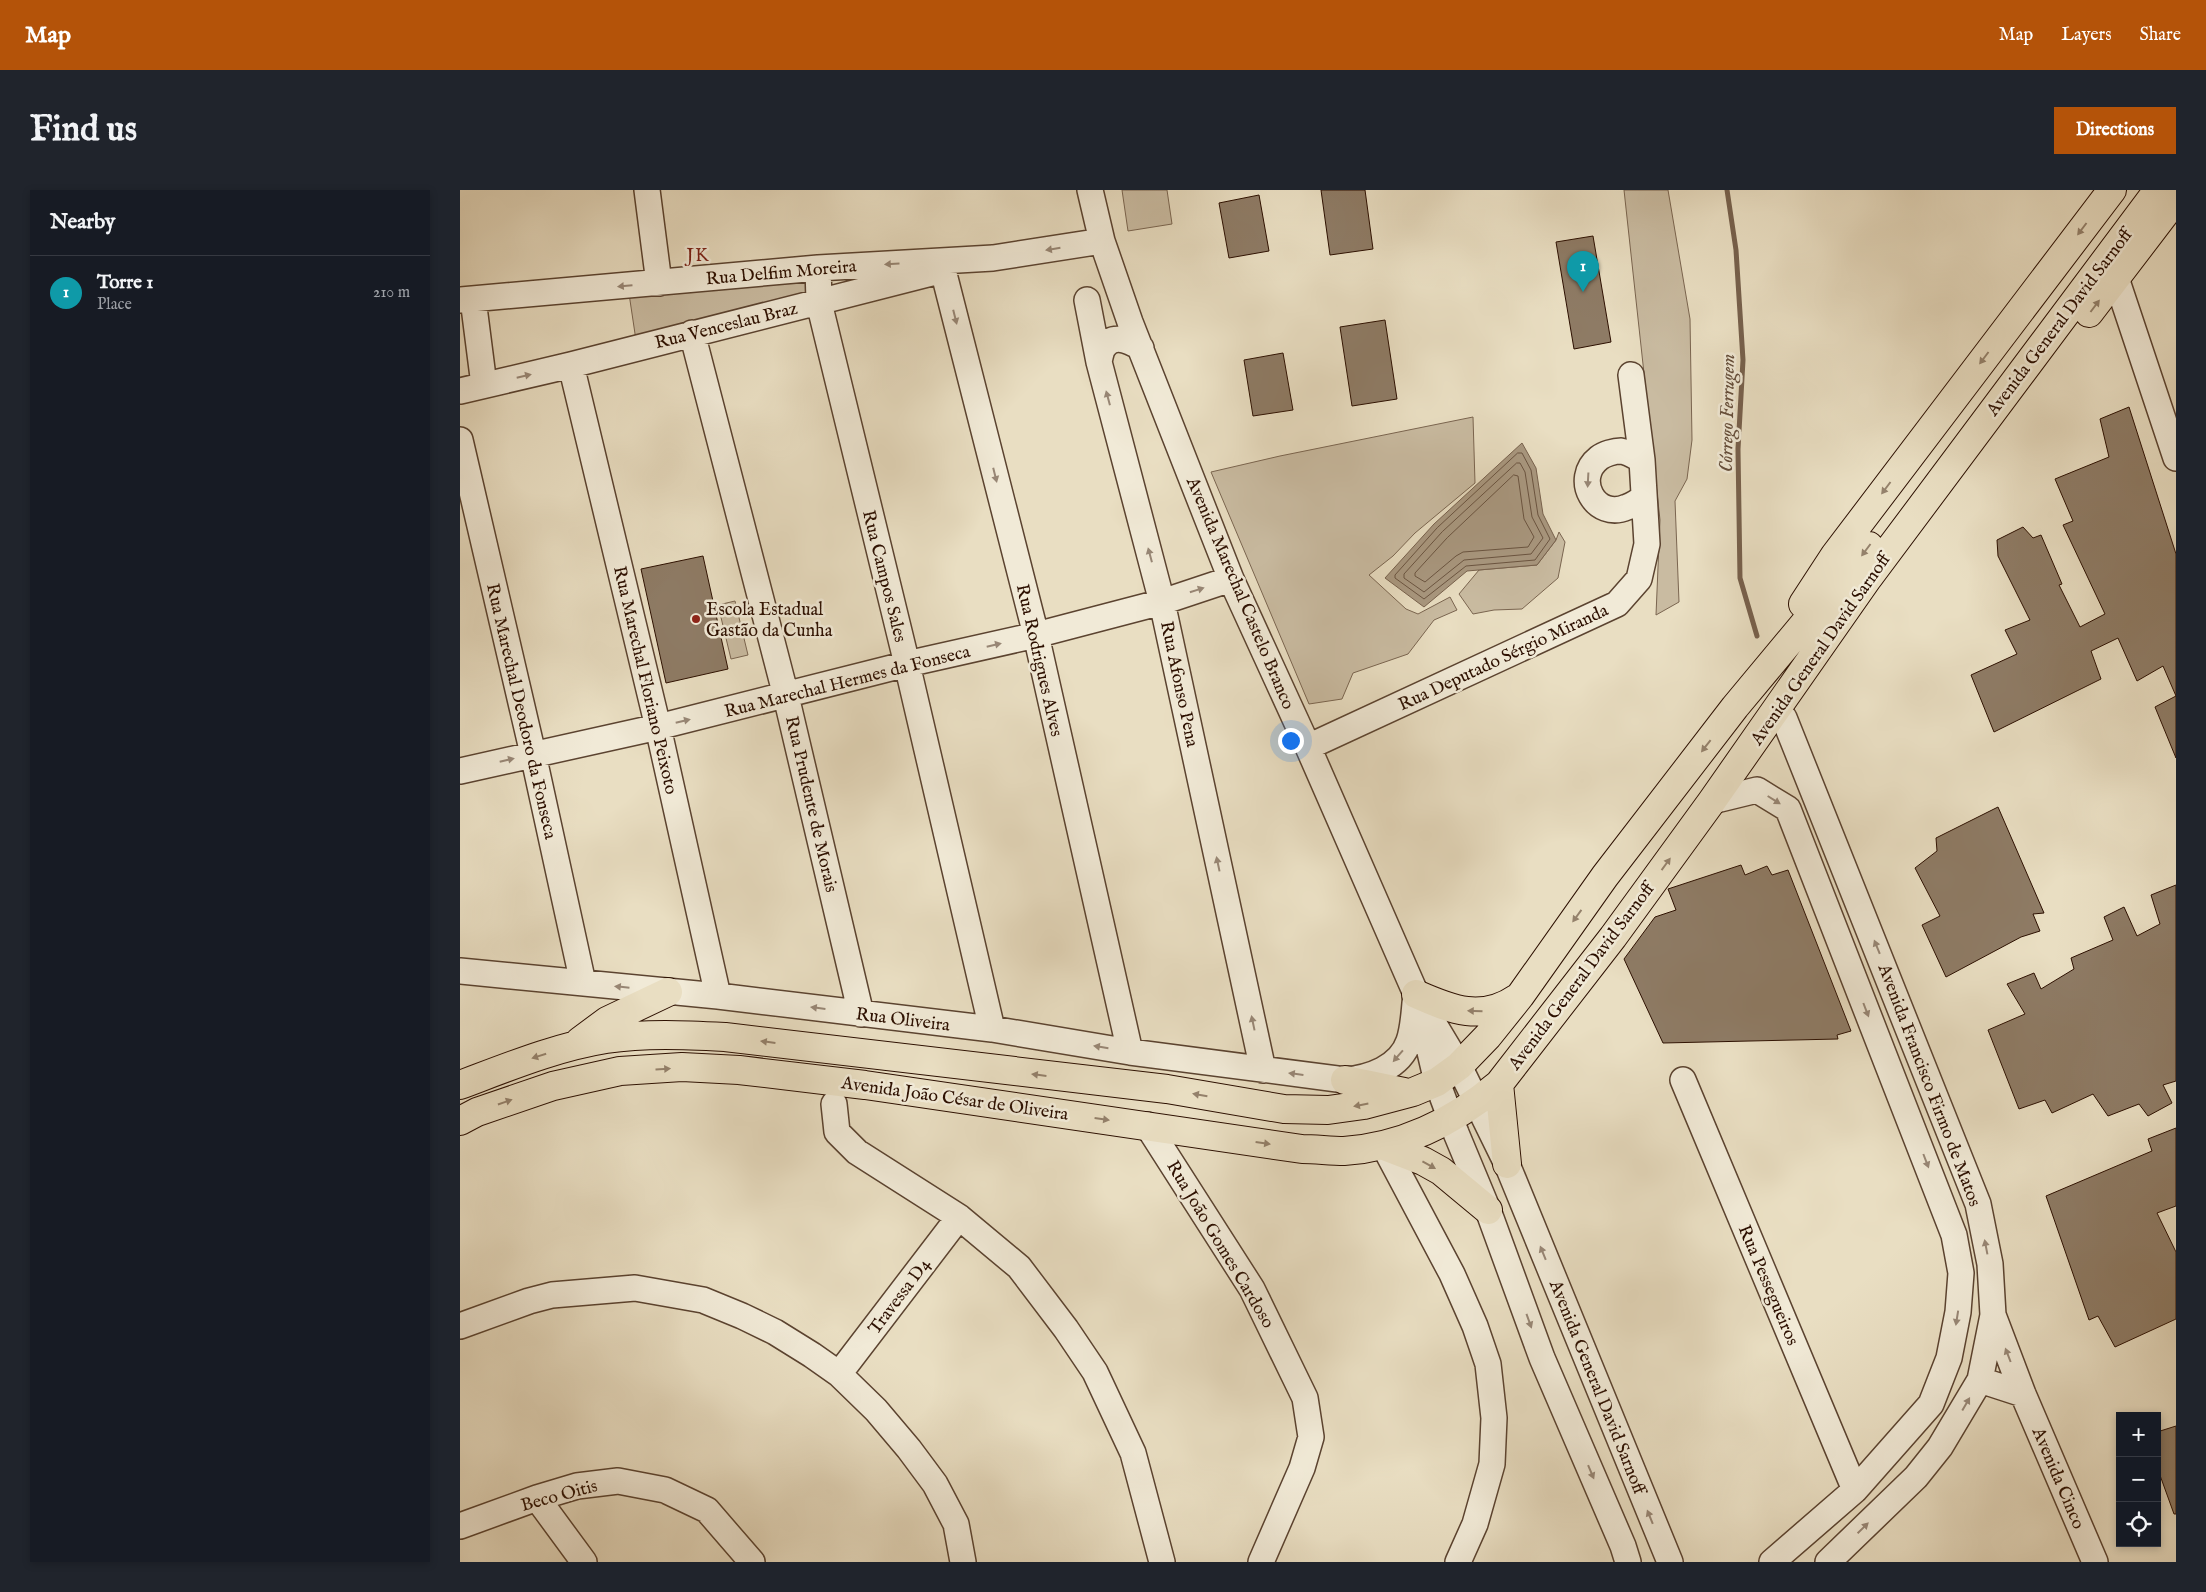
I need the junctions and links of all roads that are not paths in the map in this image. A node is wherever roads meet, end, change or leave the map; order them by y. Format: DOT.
graph roads {
  1 [pos="647,190"];
  2 [pos="1075,190"];
  3 [pos="1090,190"];
  4 [pos="2112,190"];
  5 [pos="2138,190"];
  6 [pos="2158,190"];
  7 [pos="2176,199"];
  8 [pos="1102,241"];
  9 [pos="993,258"];
  10 [pos="818,268"];
  11 [pos="943,270"];
  12 [pos="2116,278"];
  13 [pos="659,282"];
  14 [pos="466,299"];
  15 [pos="1087,300"];
  16 [pos="819,301"];
  17 [pos="692,333"];
  18 [pos="1141,348"];
  19 [pos="1099,362"];
  20 [pos="571,365"];
  21 [pos="1631,374"];
  22 [pos="484,385"];
  23 [pos="460,392"];
  24 [pos="460,440"];
  25 [pos="2176,458"];
  26 [pos="1642,460"];
  27 [pos="1644,497"];
  28 [pos="1232,579"];
  29 [pos="1162,602"];
  30 [pos="1036,635"];
  31 [pos="907,664"];
  32 [pos="786,696"];
  33 [pos="1736,707"];
  34 [pos="1784,718"];
  35 [pos="658,727"];
  36 [pos="1308,747"];
  37 [pos="533,754"];
  38 [pos="1739,762"];
  39 [pos="460,771"];
  40 [pos="1712,801"];
  41 [pos="460,971"];
  42 [pos="583,983"];
  43 [pos="668,992"];
  44 [pos="1416,994"];
  45 [pos="718,996"];
  46 [pos="1520,996"];
  47 [pos="861,1014"];
  48 [pos="992,1029"];
  49 [pos="573,1047"];
  50 [pos="1130,1052"];
  51 [pos="1459,1066"];
  52 [pos="1263,1070"];
  53 [pos="1345,1080"];
  54 [pos="1683,1080"];
  55 [pos="1437,1082"];
  56 [pos="1499,1084"];
  57 [pos="460,1085"];
  58 [pos="1408,1092"];
  59 [pos="1477,1103"];
  60 [pos="834,1104"];
  61 [pos="1451,1119"];
  62 [pos="460,1121"];
  63 [pos="1147,1125"];
  64 [pos="1384,1146"];
  65 [pos="1507,1164"];
  66 [pos="1488,1210"];
  67 [pos="959,1217"];
  68 [pos="1994,1315"];
  69 [pos="460,1326"];
  70 [pos="839,1374"];
  71 [pos="1980,1380"];
  72 [pos="2023,1394"];
  73 [pos="1855,1490"];
  74 [pos="537,1498"];
  75 [pos="460,1526"];
  76 [pos="584,1562"];
  77 [pos="752,1562"];
  78 [pos="963,1562"];
  79 [pos="1162,1562"];
  80 [pos="1261,1562"];
  81 [pos="1458,1562"];
  82 [pos="1628,1562"];
  83 [pos="1670,1562"];
  84 [pos="1772,1562"];
  85 [pos="1828,1562"];
  86 [pos="2095,1562"];
  1 -- 13 [label="street"];
  2 -- 8 [label="street, Avenida Marechal Castelo Branco"];
  3 -- 8 [label="street, Avenida Marechal Castelo Branco"];
  4 -- 33 [label="main road, one-way"];
  5 -- 33 [label="main road, Avenida General David Sarnoff, one-way"];
  6 -- 38 [label="main road, Avenida General David Sarnoff"];
  7 -- 12 [label="main road"];
  8 -- 9 [label="street, Rua Delfim Moreira, one-way"];
  8 -- 18 [label="street, Avenida Marechal Castelo Branco"];
  9 -- 10 [label="street, Rua Delfim Moreira, one-way"];
  9 -- 11 [label="street, Rua Venceslau Braz"];
  10 -- 13 [label="street, Rua Delfim Moreira"];
  10 -- 16 [label="street, Rua Campos Sales"];
  11 -- 16 [label="street, Rua Venceslau Braz"];
  11 -- 30 [label="street, Rua Rodrigues Alves, one-way"];
  12 -- 25 [label="street"];
  34 -- 12 [label="main road, one-way"];
  13 -- 14 [label="street, Rua Delfim Moreira, one-way"];
  14 -- 22 [label="street"];
  15 -- 19 [label="street, Rua Afonso Pena"];
  16 -- 17 [label="street, Rua Venceslau Braz"];
  16 -- 31 [label="street, Rua Campos Sales"];
  17 -- 20 [label="street, Rua Venceslau Braz"];
  17 -- 32 [label="street, Rua Prudente de Morais"];
  18 -- 19 [label="street"];
  18 -- 28 [label="street, Avenida Marechal Castelo Branco"];
  29 -- 19 [label="street, Rua Afonso Pena, one-way"];
  22 -- 20 [label="street, Rua Venceslau Braz, one-way"];
  20 -- 35 [label="street, Rua Marechal Floriano Peixoto"];
  21 -- 26 [label="street, Rua Deputado Sérgio Miranda"];
  22 -- 23 [label="street, Rua Venceslau Braz"];
  24 -- 37 [label="street, Rua Marechal Deodoro da Fonseca"];
  26 -- 27 [label="street, Rua Deputado Sérgio Miranda"];
  26 -- 27 [label="street, one-way"];
  27 -- 36 [label="street, Rua Deputado Sérgio Miranda"];
  29 -- 28 [label="street, Rua Marechal Hermes da Fonseca, one-way"];
  28 -- 36 [label="street, Avenida Marechal Castelo Branco"];
  29 -- 30 [label="street, Rua Marechal Hermes da Fonseca"];
  52 -- 29 [label="street, Rua Afonso Pena, one-way"];
  31 -- 30 [label="street, Rua Marechal Hermes da Fonseca, one-way"];
  30 -- 50 [label="street, Rua Rodrigues Alves"];
  31 -- 32 [label="street, Rua Marechal Hermes da Fonseca"];
  31 -- 48 [label="street, Rua Campos Sales"];
  35 -- 32 [label="street, Rua Marechal Hermes da Fonseca, one-way"];
  32 -- 47 [label="street, Rua Prudente de Morais"];
  33 -- 46 [label="main road, Avenida General David Sarnoff, one-way"];
  34 -- 38 [label="main road"];
  68 -- 34 [label="street, Avenida Francisco Firmo de Matos, one-way"];
  35 -- 37 [label="street, Rua Marechal Hermes da Fonseca"];
  35 -- 45 [label="street, Rua Marechal Floriano Peixoto"];
  36 -- 44 [label="street, Avenida Marechal Castelo Branco"];
  39 -- 37 [label="street, Rua Marechal Hermes da Fonseca, one-way"];
  37 -- 42 [label="street, Rua Marechal Deodoro da Fonseca"];
  38 -- 40 [label="main road, Avenida General David Sarnoff"];
  56 -- 40 [label="main road, Avenida General David Sarnoff, one-way"];
  40 -- 73 [label="street, Avenida Francisco Firmo de Matos, one-way"];
  41 -- 42 [label="street, Rua Oliveira"];
  43 -- 42 [label="street, Rua Oliveira, one-way"];
  43 -- 45 [label="street, Rua Oliveira"];
  43 -- 49 [label="main road"];
  46 -- 44 [label="main road, one-way"];
  44 -- 51 [label="street, Avenida Marechal Castelo Branco"];
  44 -- 53 [label="street, Rua Oliveira, one-way"];
  44 -- 55 [label="street, Avenida Marechal Castelo Branco"];
  47 -- 45 [label="street, Rua Oliveira, one-way"];
  46 -- 51 [label="main road, Avenida General David Sarnoff"];
  47 -- 48 [label="street, Rua Oliveira"];
  50 -- 48 [label="street, Rua Oliveira, one-way"];
  49 -- 57 [label="main road, Avenida João César de Oliveira, one-way"];
  58 -- 49 [label="main road, Avenida João César de Oliveira, one-way"];
  50 -- 52 [label="street, Rua Oliveira"];
  51 -- 55 [label="main road, Avenida General David Sarnoff"];
  51 -- 59 [label="street, Avenida General David Sarnoff"];
  53 -- 52 [label="street, Rua Oliveira, one-way"];
  53 -- 58 [label="main road"];
  54 -- 73 [label="street, Rua Pessegueiros"];
  55 -- 58 [label="main road, Avenida João César de Oliveira"];
  55 -- 61 [label="street, Avenida General David Sarnoff"];
  56 -- 59 [label="main road, Avenida General David Sarnoff"];
  56 -- 65 [label="main road"];
  59 -- 61 [label="main road, Avenida General David Sarnoff"];
  59 -- 65 [label="street, Avenida General David Sarnoff"];
  60 -- 67 [label="street"];
  61 -- 64 [label="main road, Avenida João César de Oliveira"];
  61 -- 66 [label="street, Avenida General David Sarnoff"];
  62 -- 63 [label="main road, Avenida João César de Oliveira, one-way"];
  63 -- 64 [label="main road, Avenida João César de Oliveira, one-way"];
  63 -- 80 [label="street, Rua João Gomes Cardoso"];
  64 -- 66 [label="main road, one-way"];
  64 -- 81 [label="street"];
  83 -- 65 [label="street, Avenida General David Sarnoff, one-way"];
  66 -- 82 [label="street, Avenida General David Sarnoff, one-way"];
  67 -- 70 [label="street, Travessa D4"];
  67 -- 79 [label="street"];
  68 -- 71 [label="street, Avenida Francisco Firmo de Matos"];
  72 -- 68 [label="street, Avenida Cinco, one-way"];
  69 -- 70 [label="street"];
  70 -- 78 [label="street"];
  71 -- 72 [label="street"];
  85 -- 71 [label="street, Avenida Francisco Firmo de Matos, one-way"];
  72 -- 86 [label="street, Avenida Cinco"];
  73 -- 84 [label="street, Avenida Francisco Firmo de Matos"];
  74 -- 75 [label="street, Beco Oitis"];
  74 -- 76 [label="street"];
  74 -- 77 [label="street, Beco Oitis"];
}
